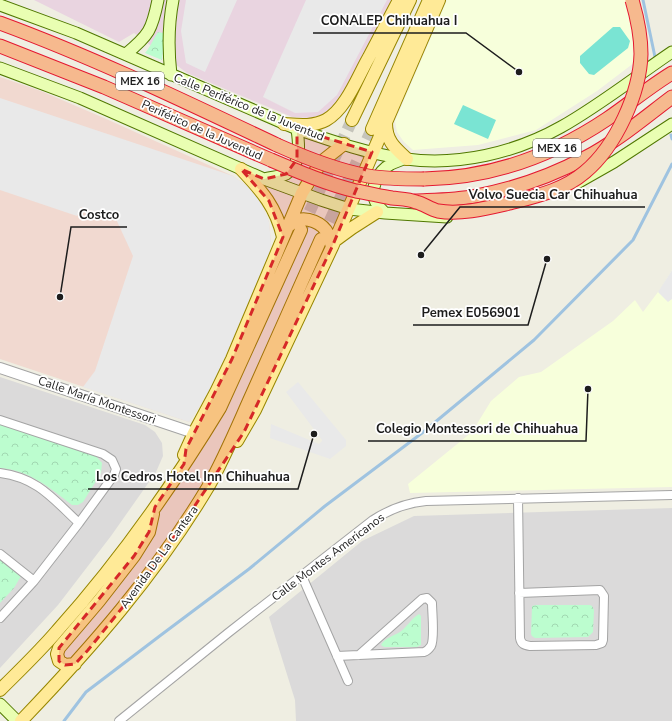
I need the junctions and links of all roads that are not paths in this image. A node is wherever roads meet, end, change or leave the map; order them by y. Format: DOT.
graph roads {
  1 [pos="158,0"];
  2 [pos="173,0"];
  3 [pos="399,0"];
  4 [pos="410,0"];
  5 [pos="429,0"];
  6 [pos="439,0"];
  7 [pos="632,0"];
  8 [pos="0,4"];
  9 [pos="155,13"];
  10 [pos="170,16"];
  11 [pos="0,24"];
  12 [pos="0,46"];
  13 [pos="672,52"];
  14 [pos="126,54"];
  15 [pos="0,68"];
  16 [pos="672,73"];
  17 [pos="171,75"];
  18 [pos="672,97"];
  19 [pos="352,120"];
  20 [pos="386,122"];
  21 [pos="284,124"];
  22 [pos="672,124"];
  23 [pos="297,129"];
  24 [pos="372,129"];
  25 [pos="344,144"];
  26 [pos="277,145"];
  27 [pos="372,152"];
  28 [pos="405,159"];
  29 [pos="241,169"];
  30 [pos="264,179"];
  31 [pos="302,193"];
  32 [pos="416,201"];
  33 [pos="349,208"];
  34 [pos="381,213"];
  35 [pos="301,230"];
  36 [pos="285,232"];
  37 [pos="321,239"];
  38 [pos="334,244"];
  39 [pos="0,368"];
  40 [pos="0,420"];
  41 [pos="194,433"];
  42 [pos="221,462"];
  43 [pos="184,464"];
  44 [pos="0,473"];
  45 [pos="672,495"];
  46 [pos="518,498"];
  47 [pos="155,507"];
  48 [pos="79,523"];
  49 [pos="0,554"];
  50 [pos="302,576"];
  51 [pos="34,581"];
  52 [pos="519,593"];
  53 [pos="0,618"];
  54 [pos="359,655"];
  55 [pos="337,656"];
  56 [pos="75,664"];
  57 [pos="348,681"];
  58 [pos="0,690"];
  59 [pos="0,704"];
  60 [pos="17,721"];
  61 [pos="22,721"];
  62 [pos="119,721"];
  1 -- 9 [label="main road"];
  2 -- 10 [label="main road"];
  3 -- 21 [label="main road"];
  4 -- 19 [label="main road"];
  5 -- 24 [label="main road"];
  6 -- 20 [label="main road"];
  7 -- 32 [label="highway, bridge"];
  8 -- 14 [label="main road, Calle Periférico de la Juventud"];
  9 -- 10 [label="main road"];
  9 -- 14 [label="main road"];
  10 -- 17 [label="main road"];
  11 -- 26 [label="highway, Periférico de la Juventud / MEX 16"];
  12 -- 32 [label="highway, Periférico de la Juventud / MEX 16, bridge"];
  13 -- 28 [label="main road, Calle Periférico de la Juventud"];
  14 -- 17 [label="main road, Calle Periférico de la Juventud"];
  15 -- 29 [label="main road"];
  16 -- 26 [label="highway, Calle Periférico de la Juventud / MEX 16, bridge"];
  17 -- 21 [label="main road, Calle Periférico de la Juventud"];
  18 -- 32 [label="highway, MEX 16"];
  20 -- 27 [label="main road"];
  20 -- 28 [label="main road"];
  21 -- 23 [label="main road, Calle Periférico de la Juventud"];
  22 -- 34 [label="main road"];
  23 -- 25 [label="main road, Calle Periférico de la Juventud"];
  23 -- 30 [label="main road"];
  25 -- 27 [label="main road, Calle Periférico de la Juventud"];
  25 -- 31 [label="main road"];
  27 -- 28 [label="main road, Calle Periférico de la Juventud"];
  27 -- 33 [label="main road"];
  28 -- 34 [label="main road"];
  29 -- 30 [label="main road"];
  29 -- 36 [label="main road"];
  30 -- 31 [label="main road"];
  31 -- 33 [label="main road"];
  31 -- 36 [label="main road"];
  33 -- 34 [label="main road"];
  33 -- 38 [label="main road"];
  34 -- 38 [label="main road"];
  35 -- 43 [label="main road"];
  36 -- 38 [label="main road"];
  36 -- 41 [label="main road"];
  37 -- 42 [label="main road, Avenida De La Cantera"];
  38 -- 42 [label="main road"];
  39 -- 41 [label="street, Calle María Montessori"];
  40 -- 48 [label="street"];
  41 -- 43 [label="main road"];
  42 -- 56 [label="main road, Avenida De La Cantera"];
  43 -- 47 [label="main road"];
  44 -- 48 [label="street"];
  45 -- 46 [label="street, Calle Montes Americanos"];
  46 -- 50 [label="street, Calle Montes Americanos"];
  46 -- 52 [label="street"];
  47 -- 56 [label="main road"];
  47 -- 58 [label="main road"];
  48 -- 51 [label="street"];
  49 -- 51 [label="street"];
  50 -- 55 [label="street"];
  50 -- 62 [label="street, Calle Montes Americanos"];
  51 -- 53 [label="street"];
  52 -- 52 [label="street"];
  54 -- 54 [label="street"];
  54 -- 55 [label="street"];
  55 -- 57 [label="street"];
  56 -- 61 [label="main road, Avenida De La Cantera"];
  59 -- 60 [label="main road"];
}
